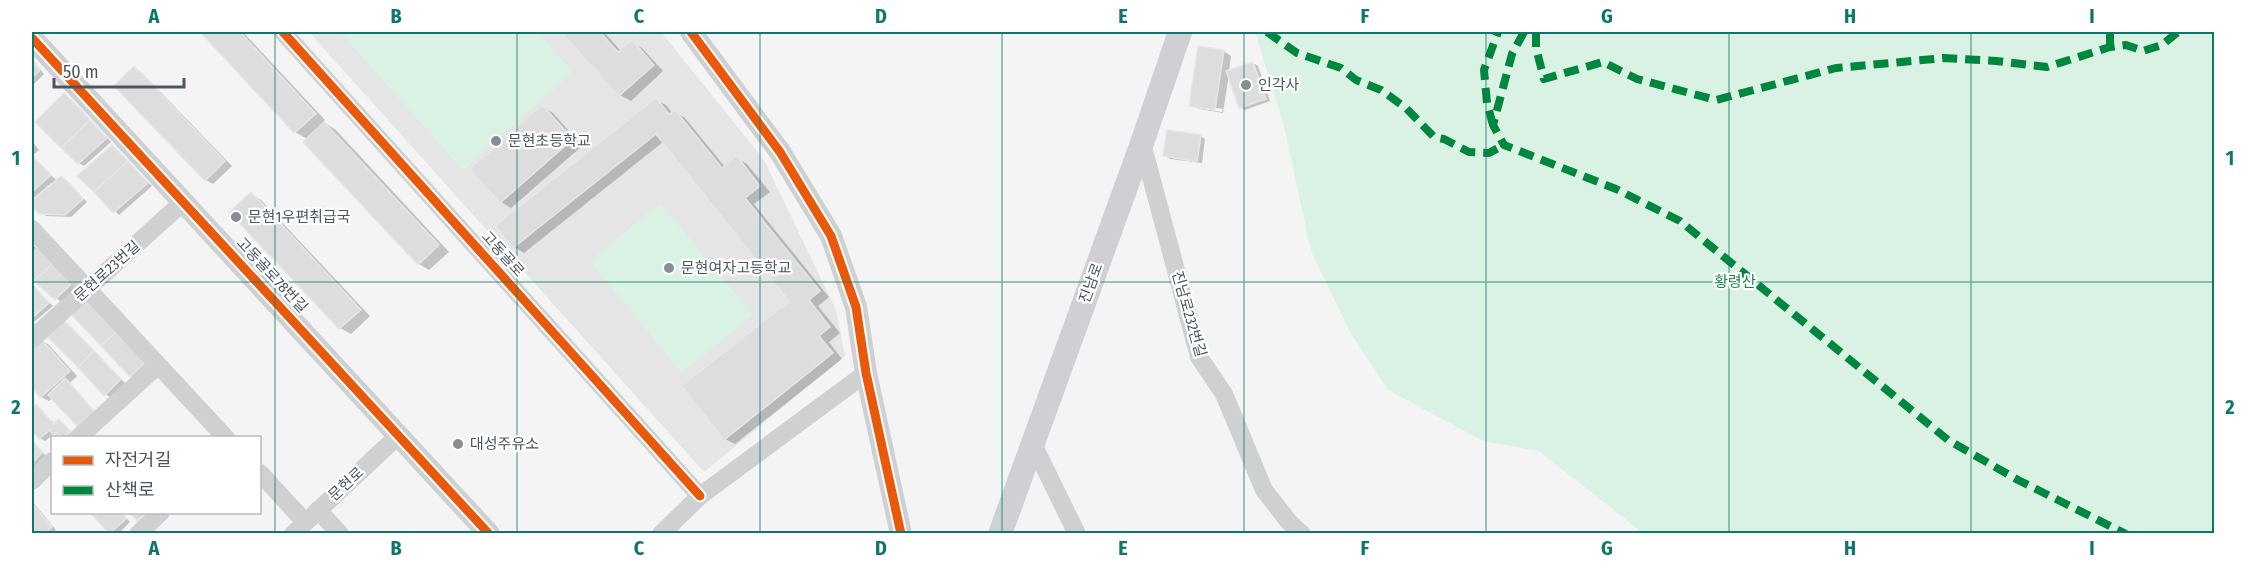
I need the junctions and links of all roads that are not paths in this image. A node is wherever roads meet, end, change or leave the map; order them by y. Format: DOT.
graph roads {
  1 [pos="283,32"];
  2 [pos="691,32"];
  3 [pos="1180,32"];
  4 [pos="32,38"];
  5 [pos="1142,143"];
  6 [pos="183,202"];
  7 [pos="32,229"];
  8 [pos="87,289"];
  9 [pos="32,339"];
  10 [pos="158,364"];
  11 [pos="866,373"];
  12 [pos="399,435"];
  13 [pos="80,436"];
  14 [pos="224,436"];
  15 [pos="1033,444"];
  16 [pos="51,463"];
  17 [pos="261,474"];
  18 [pos="32,481"];
  19 [pos="700,496"];
  20 [pos="160,514"];
  21 [pos="305,522"];
  22 [pos="138,534"];
  23 [pos="340,534"];
  24 [pos="489,534"];
  25 [pos="661,534"];
  26 [pos="901,534"];
  27 [pos="1000,534"];
  28 [pos="1077,534"];
  29 [pos="1302,534"];
  1 -- 19 [label="street, 고동골로"];
  2 -- 11 [label="street"];
  3 -- 5 [label="main road, 진남로"];
  4 -- 6 [label="street, 고동골로78번길"];
  5 -- 15 [label="main road, 진남로"];
  5 -- 29 [label="street, 진남로232번길"];
  6 -- 8 [label="street, 문현로23번길"];
  6 -- 12 [label="street, 고동골로78번길"];
  7 -- 8 [label="street"];
  8 -- 9 [label="street, 문현로23번길"];
  8 -- 10 [label="street"];
  10 -- 13 [label="street"];
  10 -- 14 [label="street"];
  11 -- 19 [label="street"];
  11 -- 26 [label="street"];
  12 -- 21 [label="street, 문현로"];
  12 -- 24 [label="street, 고동골로78번길"];
  15 -- 27 [label="main road, 진남로"];
  15 -- 28 [label="street"];
  16 -- 18 [label="street"];
  17 -- 21 [label="street"];
  19 -- 25 [label="street"];
  20 -- 22 [label="street"];
  21 -- 23 [label="street"];
}
